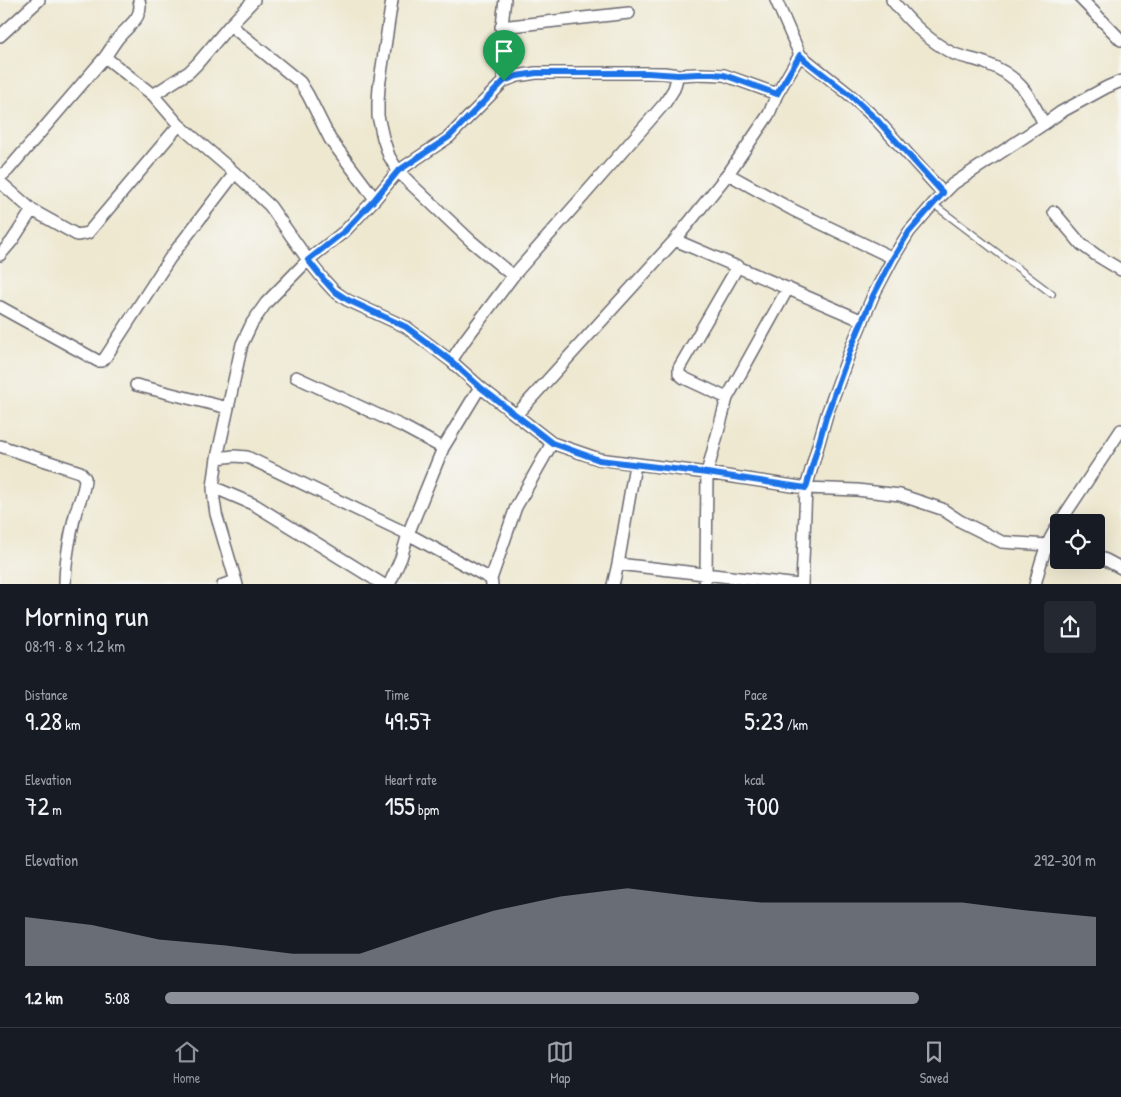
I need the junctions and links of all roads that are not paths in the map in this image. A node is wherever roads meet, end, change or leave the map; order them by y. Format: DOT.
graph roads {
  1 [pos="39,0"];
  2 [pos="139,0"];
  3 [pos="254,0"];
  4 [pos="392,0"];
  5 [pos="505,0"];
  6 [pos="776,0"];
  7 [pos="892,0"];
  8 [pos="1082,0"];
  9 [pos="629,13"];
  10 [pos="230,25"];
  11 [pos="501,27"];
  12 [pos="0,36"];
  13 [pos="1121,40"];
  14 [pos="800,55"];
  15 [pos="105,57"];
  16 [pos="678,75"];
  17 [pos="504,81"];
  18 [pos="1121,81"];
  19 [pos="777,94"];
  20 [pos="153,95"];
  21 [pos="1044,124"];
  22 [pos="179,125"];
  23 [pos="398,171"];
  24 [pos="235,173"];
  25 [pos="728,174"];
  26 [pos="0,177"];
  27 [pos="0,182"];
  28 [pos="943,193"];
  29 [pos="375,199"];
  30 [pos="933,204"];
  31 [pos="32,210"];
  32 [pos="1054,212"];
  33 [pos="675,240"];
  34 [pos="0,255"];
  35 [pos="1121,255"];
  36 [pos="893,258"];
  37 [pos="308,260"];
  38 [pos="738,266"];
  39 [pos="1117,267"];
  40 [pos="513,276"];
  41 [pos="788,288"];
  42 [pos="1052,294"];
  43 [pos="0,307"];
  44 [pos="863,321"];
  45 [pos="451,361"];
  46 [pos="296,377"];
  47 [pos="136,385"];
  48 [pos="480,387"];
  49 [pos="727,398"];
  50 [pos="228,408"];
  51 [pos="516,415"];
  52 [pos="1120,434"];
  53 [pos="552,443"];
  54 [pos="0,446"];
  55 [pos="444,448"];
  56 [pos="217,458"];
  57 [pos="635,465"];
  58 [pos="707,473"];
  59 [pos="213,487"];
  60 [pos="806,488"];
  61 [pos="1065,514"];
  62 [pos="408,534"];
  63 [pos="1050,546"];
  64 [pos="1050,550"];
  65 [pos="1105,560"];
  66 [pos="618,564"];
  67 [pos="1121,568"];
  68 [pos="705,580"];
  69 [pos="491,582"];
  70 [pos="237,583"];
  71 [pos="65,584"];
  72 [pos="223,584"];
  73 [pos="384,584"];
  74 [pos="390,584"];
  75 [pos="613,584"];
  76 [pos="800,584"];
  77 [pos="1035,584"];
  1 -- 12 [label="street"];
  2 -- 15 [label="street"];
  3 -- 10 [label="street"];
  4 -- 23 [label="street"];
  5 -- 11 [label="street"];
  6 -- 14 [label="street"];
  7 -- 21 [label="street"];
  8 -- 13 [label="street"];
  9 -- 11 [label="street"];
  10 -- 20 [label="street"];
  10 -- 29 [label="street"];
  11 -- 17 [label="street"];
  14 -- 19 [label="street"];
  14 -- 28 [label="street"];
  15 -- 20 [label="street"];
  15 -- 26 [label="street"];
  16 -- 17 [label="street"];
  16 -- 19 [label="street"];
  16 -- 40 [label="street"];
  17 -- 23 [label="street"];
  18 -- 21 [label="street"];
  19 -- 25 [label="street"];
  20 -- 22 [label="street"];
  21 -- 28 [label="street"];
  22 -- 24 [label="street"];
  22 -- 31 [label="street"];
  23 -- 29 [label="street"];
  23 -- 40 [label="street"];
  24 -- 37 [label="street"];
  24 -- 43 [label="street"];
  25 -- 33 [label="street"];
  25 -- 36 [label="street"];
  27 -- 31 [label="street"];
  28 -- 30 [label="street"];
  29 -- 37 [label="street"];
  30 -- 36 [label="street"];
  30 -- 42 [label="lane"];
  31 -- 34 [label="street"];
  32 -- 39 [label="street"];
  33 -- 38 [label="street"];
  33 -- 51 [label="street"];
  35 -- 39 [label="street"];
  36 -- 44 [label="street"];
  37 -- 45 [label="street"];
  37 -- 50 [label="street"];
  38 -- 41 [label="street"];
  38 -- 49 [label="street"];
  40 -- 45 [label="street"];
  41 -- 44 [label="street"];
  41 -- 49 [label="street"];
  44 -- 60 [label="street"];
  45 -- 48 [label="street"];
  46 -- 55 [label="street"];
  47 -- 50 [label="street"];
  48 -- 51 [label="street"];
  48 -- 55 [label="street"];
  49 -- 58 [label="street"];
  50 -- 56 [label="street"];
  51 -- 53 [label="street"];
  52 -- 61 [label="street"];
  53 -- 57 [label="street"];
  53 -- 69 [label="street"];
  54 -- 71 [label="street"];
  55 -- 62 [label="street"];
  56 -- 59 [label="street"];
  56 -- 62 [label="street"];
  57 -- 58 [label="street"];
  57 -- 66 [label="street"];
  58 -- 60 [label="street"];
  58 -- 68 [label="street"];
  59 -- 70 [label="street"];
  59 -- 73 [label="street"];
  60 -- 63 [label="street"];
  60 -- 76 [label="street"];
  62 -- 69 [label="street"];
  62 -- 74 [label="street"];
  64 -- 77 [label="street"];
  65 -- 67 [label="street"];
  66 -- 68 [label="street"];
  66 -- 75 [label="street"];
  68 -- 76 [label="street"];
  70 -- 72 [label="street"];
}
